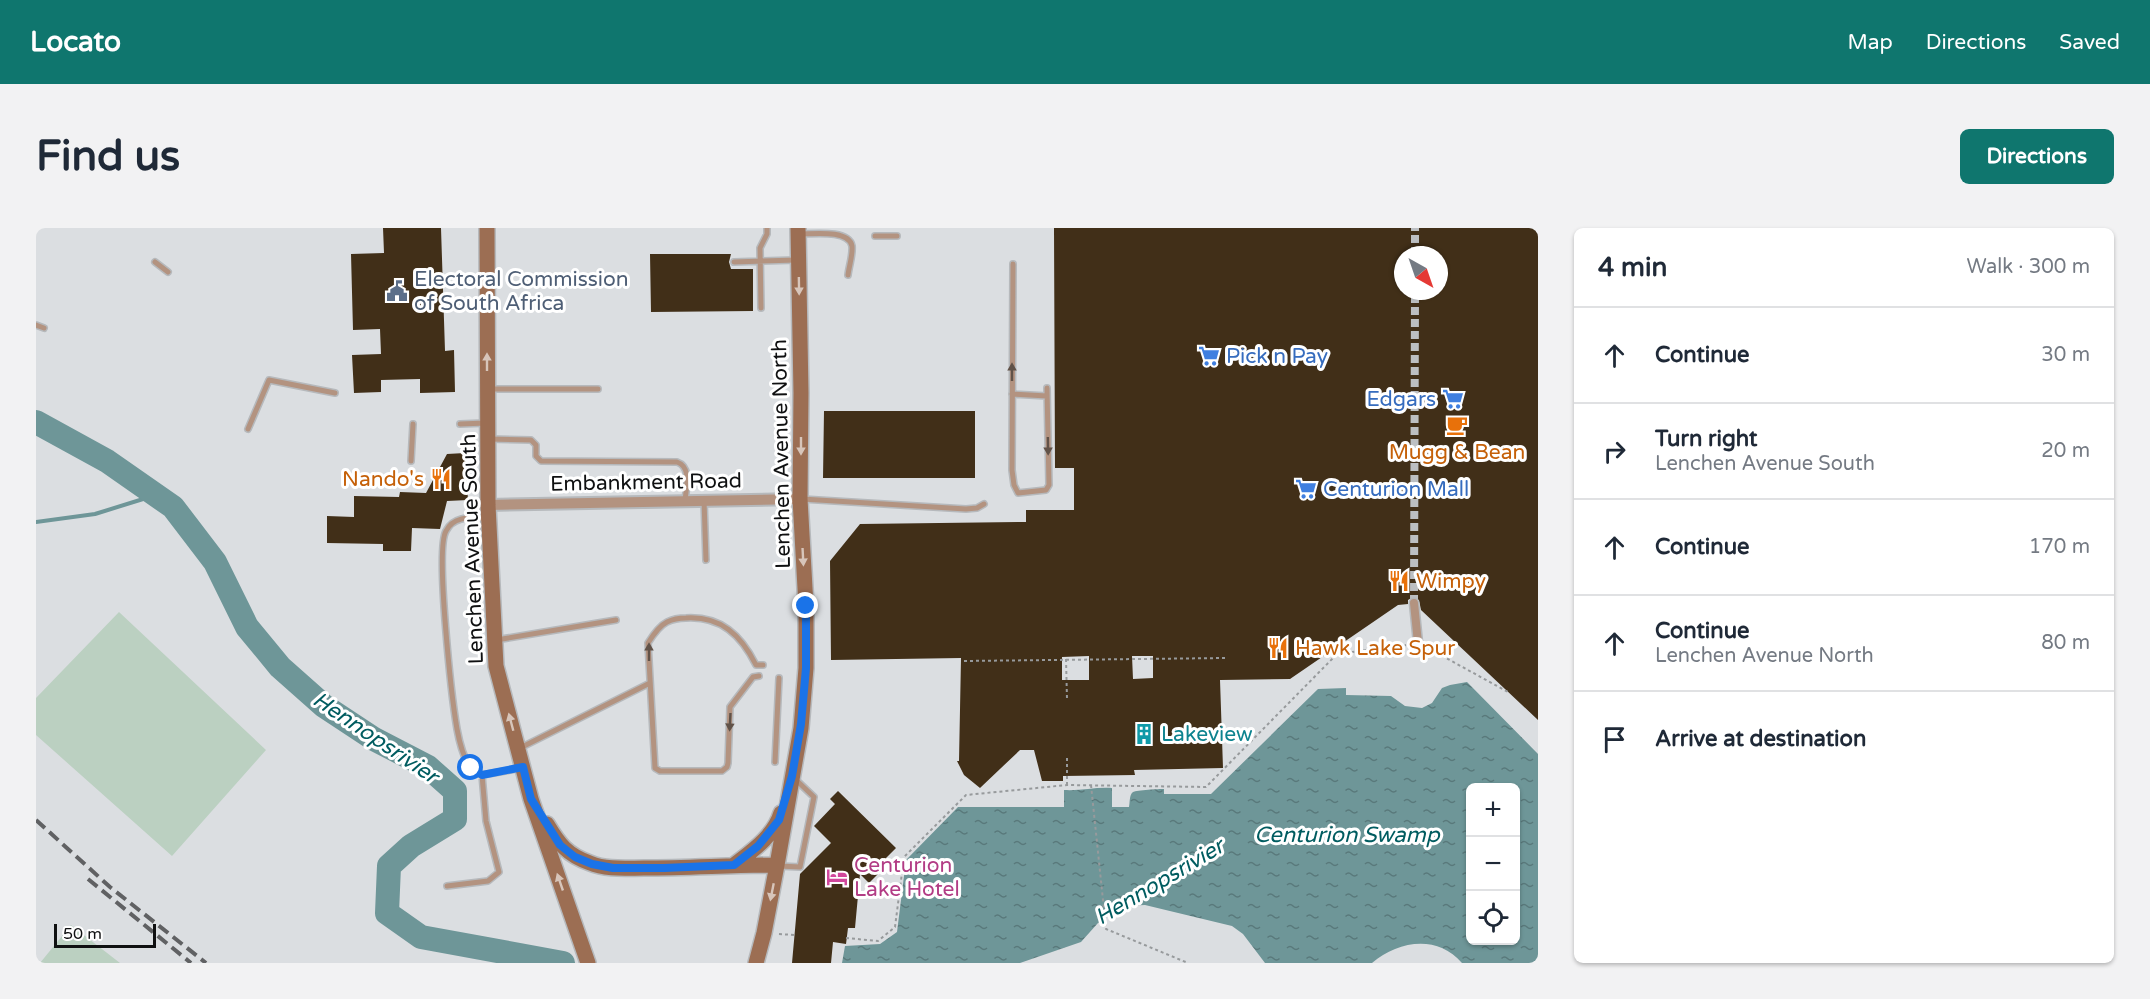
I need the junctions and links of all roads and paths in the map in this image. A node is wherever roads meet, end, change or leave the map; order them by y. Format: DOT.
graph roads {
  1 [pos="487,228"];
  2 [pos="767,228"];
  3 [pos="798,231"];
  4 [pos="875,236"];
  5 [pos="897,236"];
  6 [pos="798,260"];
  7 [pos="761,261"];
  8 [pos="155,262"];
  9 [pos="734,262"];
  10 [pos="1013,264"];
  11 [pos="168,272"];
  12 [pos="848,275"];
  13 [pos="761,308"];
  14 [pos="36,325"];
  15 [pos="44,328"];
  16 [pos="1047,388"];
  17 [pos="488,389"];
  18 [pos="598,389"];
  19 [pos="335,393"];
  20 [pos="1012,394"];
  21 [pos="1047,396"];
  22 [pos="488,422"];
  23 [pos="413,424"];
  24 [pos="460,424"];
  25 [pos="248,429"];
  26 [pos="488,440"];
  27 [pos="411,461"];
  28 [pos="800,499"];
  29 [pos="704,500"];
  30 [pos="685,501"];
  31 [pos="984,504"];
  32 [pos="488,511"];
  33 [pos="706,560"];
  34 [pos="1414,603"];
  35 [pos="616,620"];
  36 [pos="495,640"];
  37 [pos="1418,643"];
  38 [pos="1226,658"];
  39 [pos="1066,659"];
  40 [pos="964,661"];
  41 [pos="764,665"];
  42 [pos="759,676"];
  43 [pos="779,678"];
  44 [pos="650,683"];
  45 [pos="1508,692"];
  46 [pos="1067,699"];
  47 [pos="518,749"];
  48 [pos="1067,758"];
  49 [pos="776,762"];
  50 [pos="523,767"];
  51 [pos="482,775"];
  52 [pos="792,776"];
  53 [pos="1067,785"];
  54 [pos="1091,785"];
  55 [pos="531,799"];
  56 [pos="734,865"];
  57 [pos="777,866"];
  58 [pos="447,886"];
  59 [pos="846,938"];
  60 [pos="588,963"];
  61 [pos="756,963"];
  62 [pos="1188,963"];
  17 -- 1 [label="main road, Lenchen Avenue South, one-way"];
  2 -- 7 [label="lane"];
  3 -- 6 [label="main road, Lenchen Avenue North"];
  3 -- 12 [label="lane"];
  4 -- 5 [label="lane"];
  6 -- 7 [label="lane"];
  6 -- 28 [label="main road, Lenchen Avenue North, one-way"];
  7 -- 9 [label="lane"];
  7 -- 13 [label="lane"];
  8 -- 11 [label="lane"];
  20 -- 10 [label="lane, one-way"];
  14 -- 15 [label="lane"];
  16 -- 21 [label="lane"];
  17 -- 18 [label="lane"];
  17 -- 22 [label="main road, Lenchen Avenue South"];
  19 -- 25 [label="lane"];
  20 -- 21 [label="lane"];
  21 -- 20 [label="lane, one-way"];
  22 -- 24 [label="lane"];
  22 -- 26 [label="main road, Lenchen Avenue South"];
  23 -- 27 [label="lane"];
  26 -- 30 [label="lane"];
  26 -- 32 [label="main road, Lenchen Avenue South"];
  28 -- 29 [label="street, Embankment Road"];
  28 -- 31 [label="lane, Embankment Road"];
  28 -- 52 [label="main road, Lenchen Avenue North, one-way"];
  29 -- 30 [label="street, Embankment Road"];
  29 -- 33 [label="lane"];
  30 -- 32 [label="street, Embankment Road"];
  32 -- 36 [label="main road, Lenchen Avenue South"];
  32 -- 51 [label="lane"];
  34 -- 37 [label="street"];
  35 -- 36 [label="lane"];
  47 -- 36 [label="main road, Lenchen Avenue South, one-way"];
  37 -- 45 [label="path"];
  37 -- 54 [label="path"];
  38 -- 39 [label="path"];
  39 -- 40 [label="path"];
  39 -- 46 [label="path"];
  44 -- 41 [label="lane, one-way"];
  42 -- 44 [label="lane, one-way"];
  43 -- 49 [label="lane"];
  44 -- 47 [label="lane"];
  47 -- 50 [label="main road, Lenchen Avenue South"];
  48 -- 53 [label="path"];
  50 -- 51 [label="lane"];
  50 -- 55 [label="main road, Lenchen Avenue South"];
  51 -- 58 [label="lane"];
  52 -- 56 [label="main road"];
  52 -- 57 [label="main road, Lenchen Avenue North"];
  52 -- 57 [label="lane"];
  53 -- 54 [label="path"];
  53 -- 59 [label="path"];
  54 -- 62 [label="path"];
  55 -- 56 [label="main road"];
  60 -- 55 [label="main road, Lenchen Avenue South, one-way"];
  56 -- 57 [label="main road"];
  57 -- 61 [label="main road, Lenchen Avenue North, one-way"];
}
